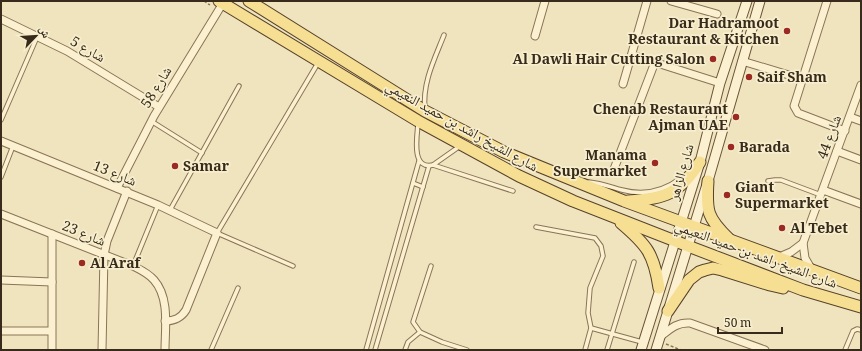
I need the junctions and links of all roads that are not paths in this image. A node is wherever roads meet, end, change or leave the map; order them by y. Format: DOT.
graph roads {
  1 [pos="248,1"];
  2 [pos="545,1"];
  3 [pos="647,1"];
  4 [pos="671,1"];
  5 [pos="747,1"];
  6 [pos="760,1"];
  7 [pos="827,1"];
  8 [pos="221,2"];
  9 [pos="717,14"];
  10 [pos="1,19"];
  11 [pos="444,35"];
  12 [pos="37,36"];
  13 [pos="535,36"];
  14 [pos="632,55"];
  15 [pos="742,61"];
  16 [pos="319,62"];
  17 [pos="655,62"];
  18 [pos="802,79"];
  19 [pos="720,83"];
  20 [pos="623,84"];
  21 [pos="861,85"];
  22 [pos="239,86"];
  23 [pos="159,107"];
  24 [pos="425,111"];
  25 [pos="850,117"];
  26 [pos="1,120"];
  27 [pos="151,121"];
  28 [pos="418,121"];
  29 [pos="861,121"];
  30 [pos="845,131"];
  31 [pos="1,141"];
  32 [pos="705,142"];
  33 [pos="13,146"];
  34 [pos="461,146"];
  35 [pos="837,151"];
  36 [pos="202,153"];
  37 [pos="861,160"];
  38 [pos="419,161"];
  39 [pos="700,162"];
  40 [pos="431,166"];
  41 [pos="614,170"];
  42 [pos="1,177"];
  43 [pos="708,181"];
  44 [pos="768,181"];
  45 [pos="576,182"];
  46 [pos="413,183"];
  47 [pos="423,187"];
  48 [pos="117,188"];
  49 [pos="513,191"];
  50 [pos="127,192"];
  51 [pos="822,193"];
  52 [pos="624,201"];
  53 [pos="861,204"];
  54 [pos="158,205"];
  55 [pos="170,210"];
  56 [pos="1,214"];
  57 [pos="613,216"];
  58 [pos="681,223"];
  59 [pos="536,227"];
  60 [pos="694,228"];
  61 [pos="217,233"];
  62 [pos="52,234"];
  63 [pos="675,241"];
  64 [pos="733,242"];
  65 [pos="803,243"];
  66 [pos="688,246"];
  67 [pos="104,254"];
  68 [pos="777,258"];
  69 [pos="634,262"];
  70 [pos="133,266"];
  71 [pos="293,266"];
  72 [pos="431,266"];
  73 [pos="812,270"];
  74 [pos="1,280"];
  75 [pos="52,282"];
  76 [pos="238,288"];
  77 [pos="660,288"];
  78 [pos="861,288"];
  79 [pos="803,290"];
  80 [pos="861,307"];
  81 [pos="668,311"];
  82 [pos="165,321"];
  83 [pos="591,328"];
  84 [pos="861,330"];
  85 [pos="1,331"];
  86 [pos="52,331"];
  87 [pos="420,332"];
  88 [pos="612,334"];
  89 [pos="658,343"];
  90 [pos="642,346"];
  91 [pos="52,350"];
  92 [pos="102,350"];
  93 [pos="165,350"];
  94 [pos="211,350"];
  95 [pos="366,350"];
  96 [pos="375,350"];
  97 [pos="405,350"];
  98 [pos="467,350"];
  99 [pos="585,350"];
  100 [pos="607,350"];
  101 [pos="765,350"];
  102 [pos="845,350"];
  1 -- 24 [label="main road, شارع الشيخ راشد بن حميد النعيمي"];
  2 -- 13 [label="street"];
  3 -- 14 [label="street"];
  4 -- 9 [label="street"];
  5 -- 19 [label="main road, شارع الزاهر"];
  6 -- 15 [label="main road, شارع الزاهر"];
  7 -- 18 [label="street"];
  8 -- 16 [label="main road, شارع الشيخ راشد بن حميد النعيمي"];
  8 -- 23 [label="street, شارع 58"];
  10 -- 12 [label="street, شارع 5"];
  11 -- 24 [label="lane"];
  12 -- 23 [label="street, شارع 5"];
  12 -- 26 [label="lane"];
  14 -- 17 [label="street"];
  14 -- 20 [label="street"];
  15 -- 18 [label="street"];
  15 -- 43 [label="main road, شارع الزاهر"];
  16 -- 28 [label="main road, شارع الشيخ راشد بن حميد النعيمي"];
  16 -- 61 [label="lane"];
  17 -- 19 [label="street"];
  17 -- 41 [label="street"];
  18 -- 30 [label="street"];
  19 -- 32 [label="main road, شارع الزاهر"];
  21 -- 25 [label="street, شارع 44"];
  22 -- 36 [label="lane"];
  23 -- 27 [label="street, شارع 58"];
  24 -- 45 [label="main road, شارع الشيخ راشد بن حميد النعيمي"];
  25 -- 29 [label="street"];
  25 -- 30 [label="street, شارع 44"];
  27 -- 36 [label="lane"];
  27 -- 48 [label="street, شارع 58"];
  28 -- 34 [label="main road, شارع الشيخ راشد بن حميد النعيمي"];
  28 -- 38 [label="lane"];
  30 -- 35 [label="street, شارع 44"];
  31 -- 33 [label="street, شارع 13"];
  32 -- 39 [label="main road, شارع الزاهر"];
  32 -- 45 [label="lane"];
  33 -- 42 [label="lane"];
  33 -- 48 [label="street, شارع 13"];
  34 -- 40 [label="lane"];
  34 -- 57 [label="main road, شارع الشيخ راشد بن حميد النعيمي"];
  35 -- 37 [label="street"];
  35 -- 51 [label="street, شارع 44"];
  36 -- 55 [label="lane"];
  38 -- 40 [label="lane"];
  38 -- 46 [label="lane"];
  39 -- 52 [label="main road"];
  39 -- 58 [label="main road, شارع الزاهر"];
  40 -- 47 [label="lane"];
  40 -- 49 [label="lane"];
  43 -- 60 [label="main road, شارع الزاهر"];
  43 -- 64 [label="main road"];
  44 -- 51 [label="lane"];
  45 -- 52 [label="main road, شارع الشيخ راشد بن حميد النعيمي"];
  46 -- 47 [label="lane"];
  46 -- 95 [label="lane"];
  47 -- 96 [label="lane"];
  48 -- 50 [label="street, شارع 13"];
  50 -- 54 [label="street, شارع 13"];
  50 -- 67 [label="street"];
  51 -- 53 [label="street"];
  51 -- 65 [label="street, شارع 44"];
  52 -- 58 [label="main road, شارع الشيخ راشد بن حميد النعيمي"];
  54 -- 55 [label="street, شارع 13"];
  54 -- 70 [label="lane"];
  55 -- 61 [label="street, شارع 13"];
  56 -- 62 [label="street, شارع 23"];
  57 -- 63 [label="main road, شارع الشيخ راشد بن حميد النعيمي"];
  57 -- 77 [label="main road"];
  58 -- 60 [label="main road, شارع الشيخ راشد بن حميد النعيمي"];
  58 -- 63 [label="main road, شارع الزاهر"];
  59 -- 83 [label="lane"];
  60 -- 64 [label="main road, شارع الشيخ راشد بن حميد النعيمي"];
  60 -- 66 [label="main road, شارع الزاهر"];
  61 -- 71 [label="lane"];
  61 -- 82 [label="street"];
  62 -- 67 [label="street, شارع 23"];
  62 -- 75 [label="street"];
  63 -- 66 [label="main road, شارع الشيخ راشد بن حميد النعيمي"];
  63 -- 77 [label="main road, شارع الزاهر"];
  64 -- 68 [label="main road, شارع الشيخ راشد بن حميد النعيمي"];
  65 -- 68 [label="street"];
  65 -- 73 [label="street"];
  66 -- 79 [label="main road, شارع الشيخ راشد بن حميد النعيمي"];
  66 -- 81 [label="main road, شارع الزاهر"];
  67 -- 70 [label="street, شارع 23"];
  67 -- 92 [label="street"];
  68 -- 73 [label="main road, شارع الشيخ راشد بن حميد النعيمي"];
  69 -- 88 [label="lane"];
  70 -- 82 [label="street, شارع 23"];
  72 -- 87 [label="lane"];
  73 -- 78 [label="main road, شارع الشيخ راشد بن حميد النعيمي"];
  74 -- 75 [label="street"];
  75 -- 86 [label="street"];
  76 -- 94 [label="lane"];
  77 -- 90 [label="main road, شارع الزاهر"];
  79 -- 80 [label="main road, شارع الشيخ راشد بن حميد النعيمي"];
  79 -- 81 [label="main road"];
  81 -- 89 [label="main road, شارع الزاهر"];
  82 -- 93 [label="street, شارع 23"];
  83 -- 88 [label="lane"];
  83 -- 99 [label="lane"];
  84 -- 102 [label="lane"];
  85 -- 86 [label="street"];
  86 -- 91 [label="street"];
  87 -- 97 [label="lane"];
  87 -- 98 [label="lane"];
  88 -- 90 [label="lane"];
  88 -- 100 [label="lane"];
  89 -- 101 [label="street"];
}
